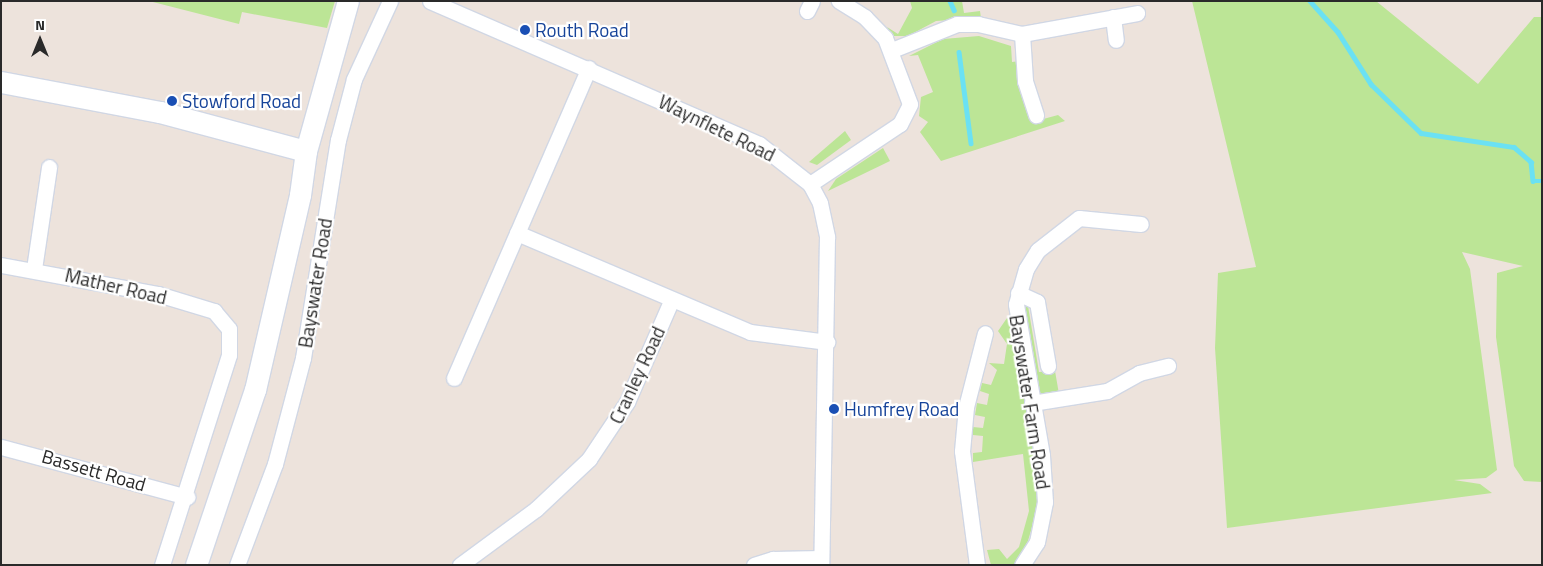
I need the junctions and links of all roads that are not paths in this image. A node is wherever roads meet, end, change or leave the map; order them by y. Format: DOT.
graph roads {
  1 [pos="348,1"];
  2 [pos="390,1"];
  3 [pos="430,1"];
  4 [pos="840,1"];
  5 [pos="1137,13"];
  6 [pos="1113,17"];
  7 [pos="1022,34"];
  8 [pos="1116,40"];
  9 [pos="892,50"];
  10 [pos="589,68"];
  11 [pos="1,82"];
  12 [pos="1036,115"];
  13 [pos="306,151"];
  14 [pos="49,168"];
  15 [pos="810,184"];
  16 [pos="1140,224"];
  17 [pos="517,233"];
  18 [pos="1,265"];
  19 [pos="34,268"];
  20 [pos="1018,293"];
  21 [pos="672,299"];
  22 [pos="827,342"];
  23 [pos="988,343"];
  24 [pos="1048,366"];
  25 [pos="1168,366"];
  26 [pos="454,378"];
  27 [pos="1032,403"];
  28 [pos="1,447"];
  29 [pos="186,497"];
  30 [pos="821,561"];
  31 [pos="162,565"];
  32 [pos="196,565"];
  33 [pos="237,565"];
  34 [pos="460,565"];
  35 [pos="754,565"];
  36 [pos="977,565"];
  37 [pos="1022,565"];
  1 -- 13 [label="street, Bayswater Road"];
  2 -- 33 [label="street, Bayswater Road"];
  3 -- 10 [label="street, Waynflete Road"];
  4 -- 9 [label="street"];
  5 -- 6 [label="street"];
  6 -- 7 [label="street"];
  6 -- 8 [label="street"];
  7 -- 9 [label="street"];
  7 -- 12 [label="street"];
  9 -- 15 [label="street"];
  10 -- 15 [label="street, Waynflete Road"];
  10 -- 17 [label="street"];
  11 -- 13 [label="street"];
  13 -- 32 [label="street, Bayswater Road"];
  14 -- 19 [label="street"];
  15 -- 22 [label="street, Waynflete Road"];
  16 -- 20 [label="street, Bayswater Farm Road"];
  17 -- 21 [label="street"];
  17 -- 26 [label="street"];
  18 -- 19 [label="street, Mather Road"];
  19 -- 29 [label="street, Mather Road"];
  20 -- 24 [label="street, Bayswater Farm Road"];
  20 -- 27 [label="street, Bayswater Farm Road"];
  21 -- 22 [label="street"];
  21 -- 34 [label="street, Cranley Road"];
  22 -- 30 [label="street, Waynflete Road"];
  23 -- 36 [label="street"];
  25 -- 27 [label="street"];
  27 -- 37 [label="street, Bayswater Farm Road"];
  28 -- 29 [label="street, Bassett Road"];
  29 -- 31 [label="street"];
  30 -- 35 [label="street"];
}
